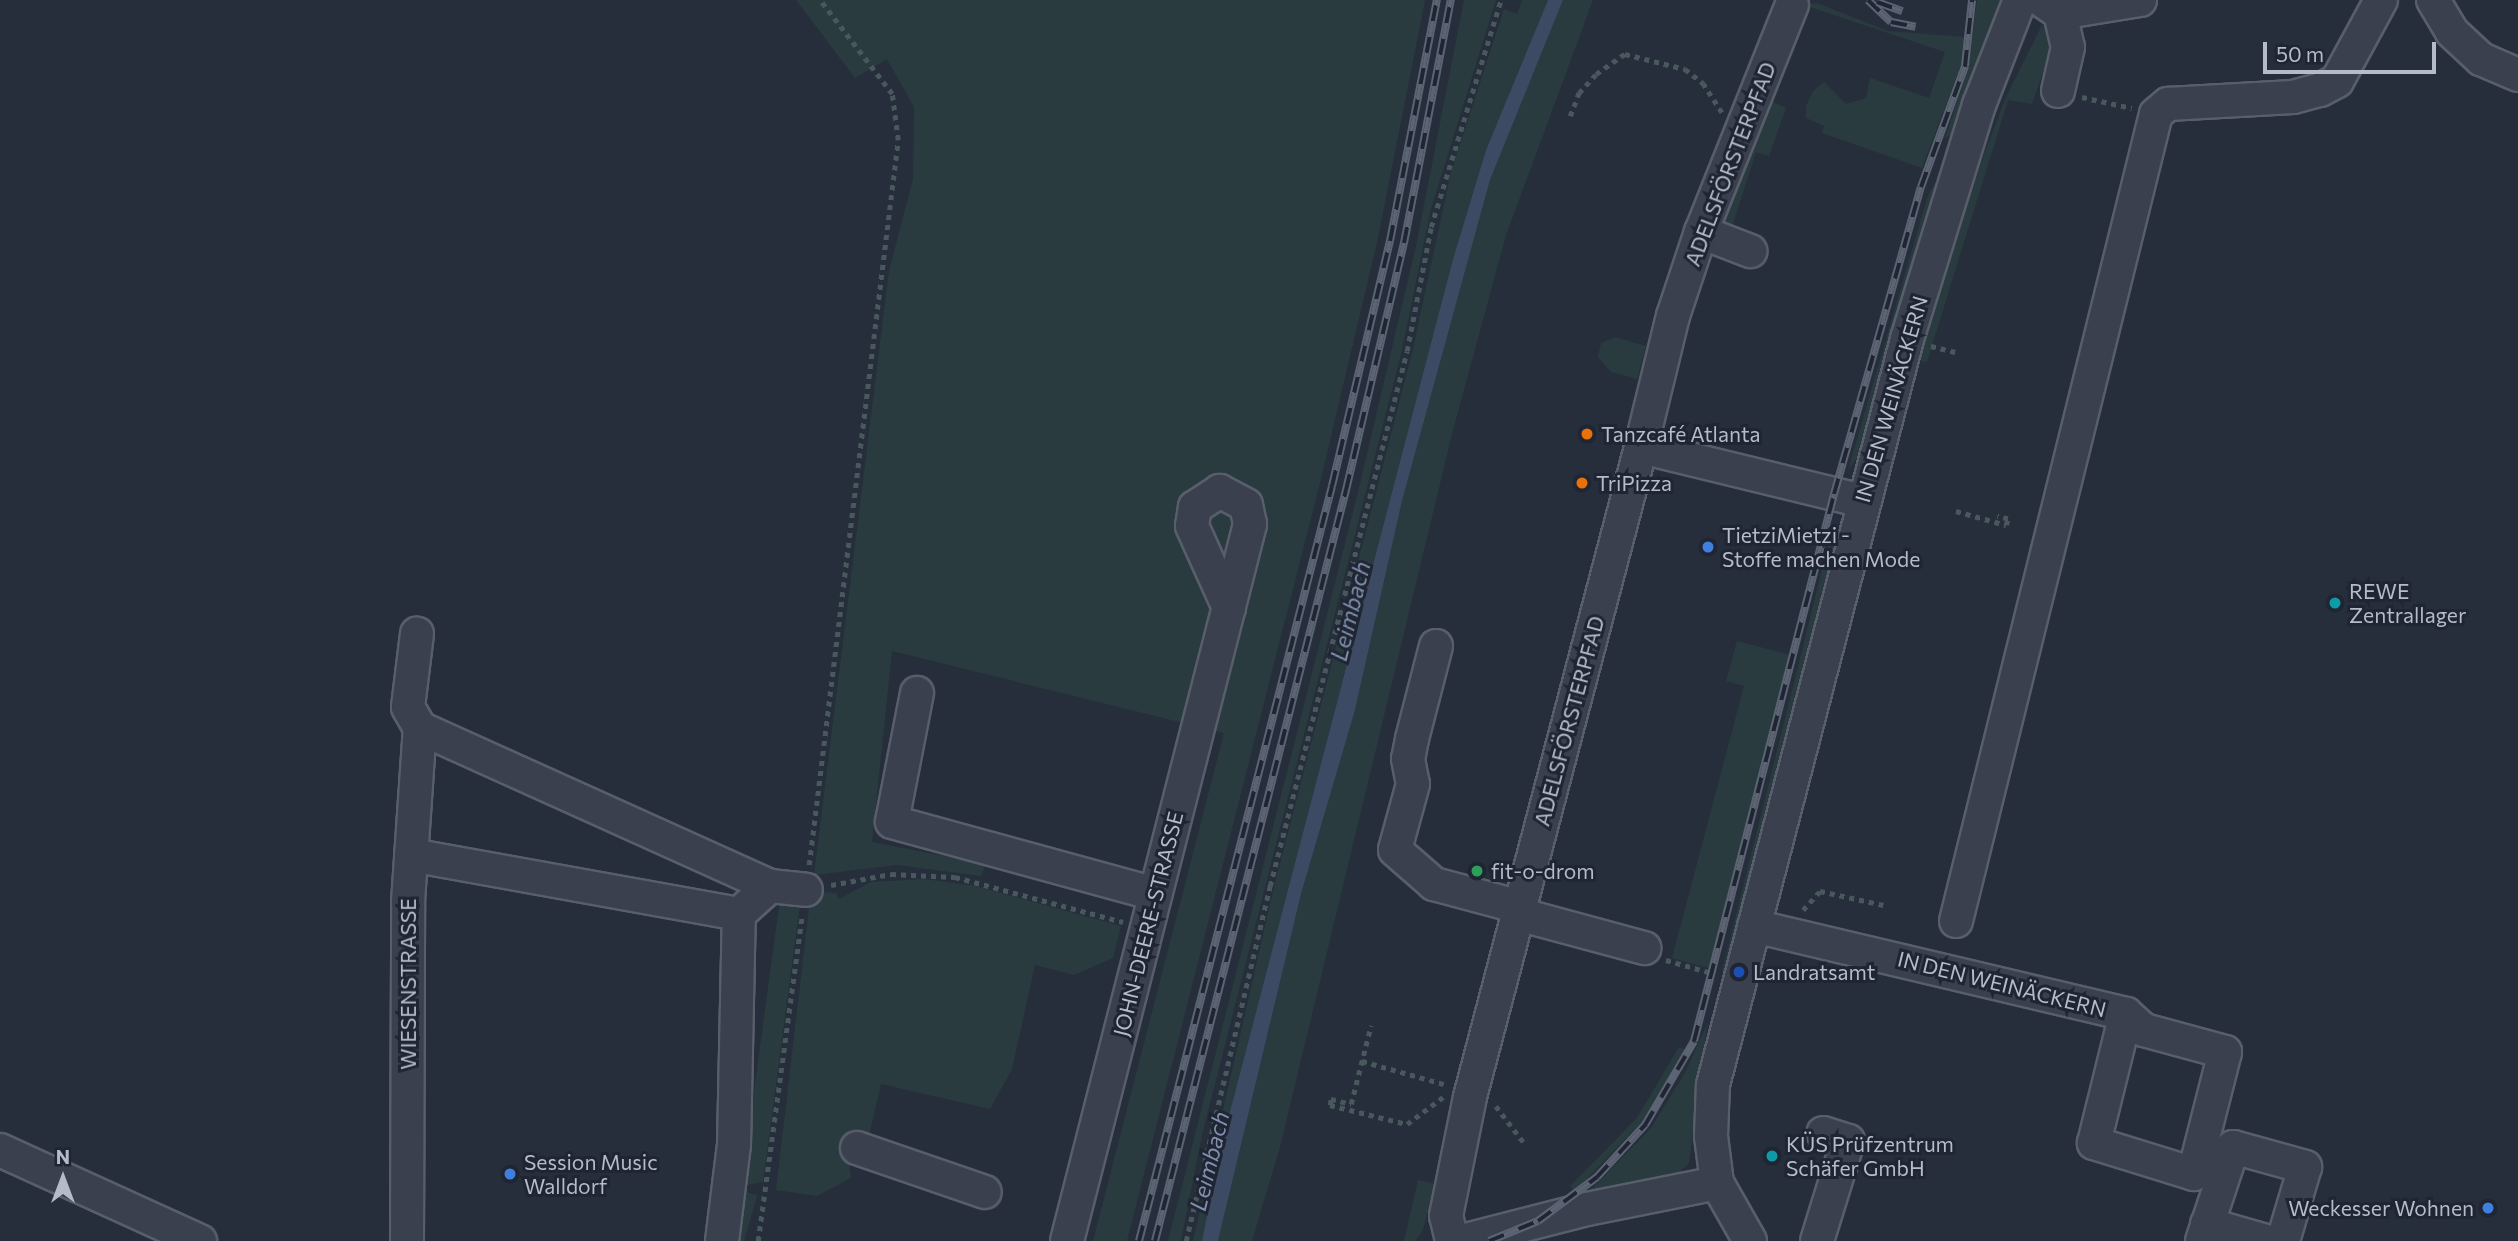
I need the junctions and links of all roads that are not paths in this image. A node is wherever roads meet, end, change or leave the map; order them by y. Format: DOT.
graph roads {
  1 [pos="2020,0"];
  2 [pos="2140,0"];
  3 [pos="2381,0"];
  4 [pos="2433,0"];
  5 [pos="1792,5"];
  6 [pos="2051,7"];
  7 [pos="2518,75"];
  8 [pos="2058,91"];
  9 [pos="1701,232"];
  10 [pos="1750,251"];
  11 [pos="1641,447"];
  12 [pos="1862,501"];
  13 [pos="1228,608"];
  14 [pos="416,634"];
  15 [pos="1436,646"];
  16 [pos="917,693"];
  17 [pos="420,728"];
  18 [pos="411,855"];
  19 [pos="770,886"];
  20 [pos="806,890"];
  21 [pos="1155,894"];
  22 [pos="1519,911"];
  23 [pos="739,914"];
  24 [pos="1956,921"];
  25 [pos="1754,926"];
  26 [pos="1644,948"];
  27 [pos="2126,1014"];
  28 [pos="1823,1133"];
  29 [pos="857,1148"];
  30 [pos="0,1150"];
  31 [pos="1717,1183"];
  32 [pos="985,1192"];
  33 [pos="2205,1232"];
  34 [pos="1735,1236"];
  35 [pos="1477,1239"];
  36 [pos="200,1241"];
  37 [pos="407,1241"];
  38 [pos="722,1241"];
  39 [pos="1067,1241"];
  40 [pos="1452,1241"];
  41 [pos="1817,1241"];
  42 [pos="2266,1241"];
  43 [pos="2283,1241"];
  1 -- 12 [label="street, IN DEN WEINÄCKERN"];
  2 -- 6 [label="street"];
  3 -- 24 [label="street"];
  4 -- 7 [label="street"];
  5 -- 9 [label="street, ADELSFÖRSTERPFAD"];
  6 -- 8 [label="street"];
  9 -- 10 [label="street"];
  9 -- 11 [label="street, ADELSFÖRSTERPFAD"];
  11 -- 12 [label="street"];
  11 -- 22 [label="street, ADELSFÖRSTERPFAD"];
  12 -- 25 [label="street, IN DEN WEINÄCKERN"];
  13 -- 21 [label="street, JOHN-DEERE-STRASSE"];
  14 -- 17 [label="street, WIESENSTRASSE"];
  15 -- 22 [label="street"];
  16 -- 21 [label="street"];
  17 -- 18 [label="street, WIESENSTRASSE"];
  17 -- 19 [label="street"];
  18 -- 23 [label="street"];
  18 -- 37 [label="street, WIESENSTRASSE"];
  19 -- 20 [label="street"];
  19 -- 23 [label="street"];
  21 -- 39 [label="street, JOHN-DEERE-STRASSE"];
  22 -- 26 [label="street"];
  22 -- 40 [label="street, ADELSFÖRSTERPFAD"];
  23 -- 38 [label="street"];
  25 -- 27 [label="street, IN DEN WEINÄCKERN"];
  25 -- 31 [label="street, IN DEN WEINÄCKERN"];
  27 -- 27 [label="street, IN DEN WEINÄCKERN"];
  28 -- 41 [label="street"];
  29 -- 32 [label="street"];
  30 -- 36 [label="street"];
  31 -- 34 [label="street, IN DEN WEINÄCKERN"];
  31 -- 35 [label="street"];
  33 -- 42 [label="street"];
  33 -- 43 [label="street"];
}
